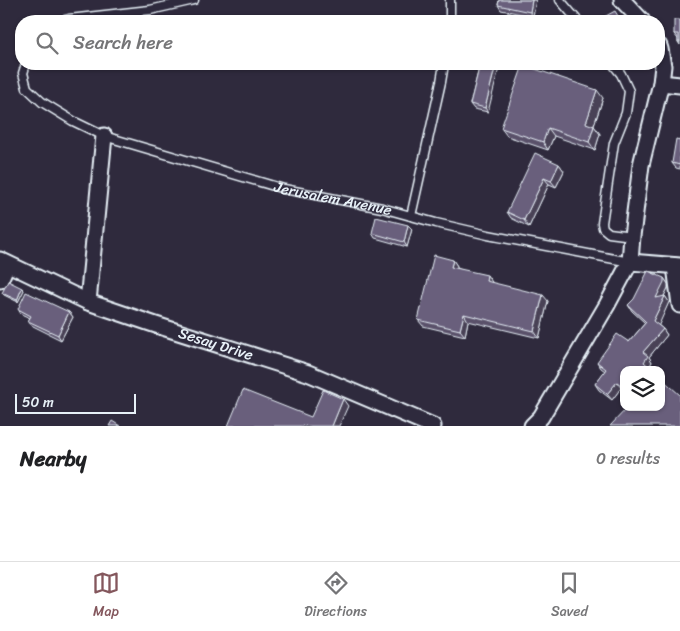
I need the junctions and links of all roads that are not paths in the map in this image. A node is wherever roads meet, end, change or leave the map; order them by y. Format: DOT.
graph roads {
  1 [pos="194,0"];
  2 [pos="450,0"];
  3 [pos="560,0"];
  4 [pos="622,0"];
  5 [pos="105,15"];
  6 [pos="450,15"];
  7 [pos="573,15"];
  8 [pos="636,15"];
  9 [pos="24,70"];
  10 [pos="443,70"];
  11 [pos="618,70"];
  12 [pos="663,70"];
  13 [pos="661,83"];
  14 [pos="680,85"];
  15 [pos="104,136"];
  16 [pos="411,216"];
  17 [pos="632,236"];
  18 [pos="3,262"];
  19 [pos="630,262"];
  20 [pos="678,266"];
  21 [pos="0,280"];
  22 [pos="88,302"];
  23 [pos="680,305"];
  24 [pos="433,426"];
  25 [pos="532,426"];
  1 -- 5 [label="lane"];
  2 -- 6 [label="lane"];
  3 -- 7 [label="lane"];
  4 -- 8 [label="street"];
  9 -- 15 [label="lane, Jerusalem Avenue"];
  10 -- 16 [label="lane"];
  11 -- 17 [label="lane"];
  12 -- 13 [label="street"];
  13 -- 14 [label="street"];
  13 -- 17 [label="street"];
  15 -- 16 [label="lane, Jerusalem Avenue"];
  15 -- 22 [label="street"];
  16 -- 19 [label="lane, Jerusalem Avenue"];
  17 -- 19 [label="street"];
  18 -- 21 [label="street"];
  18 -- 22 [label="street, Sesay Drive"];
  19 -- 20 [label="street, Jerusalem Avenue"];
  19 -- 25 [label="street"];
  20 -- 23 [label="street"];
  22 -- 24 [label="street, Sesay Drive"];
}
